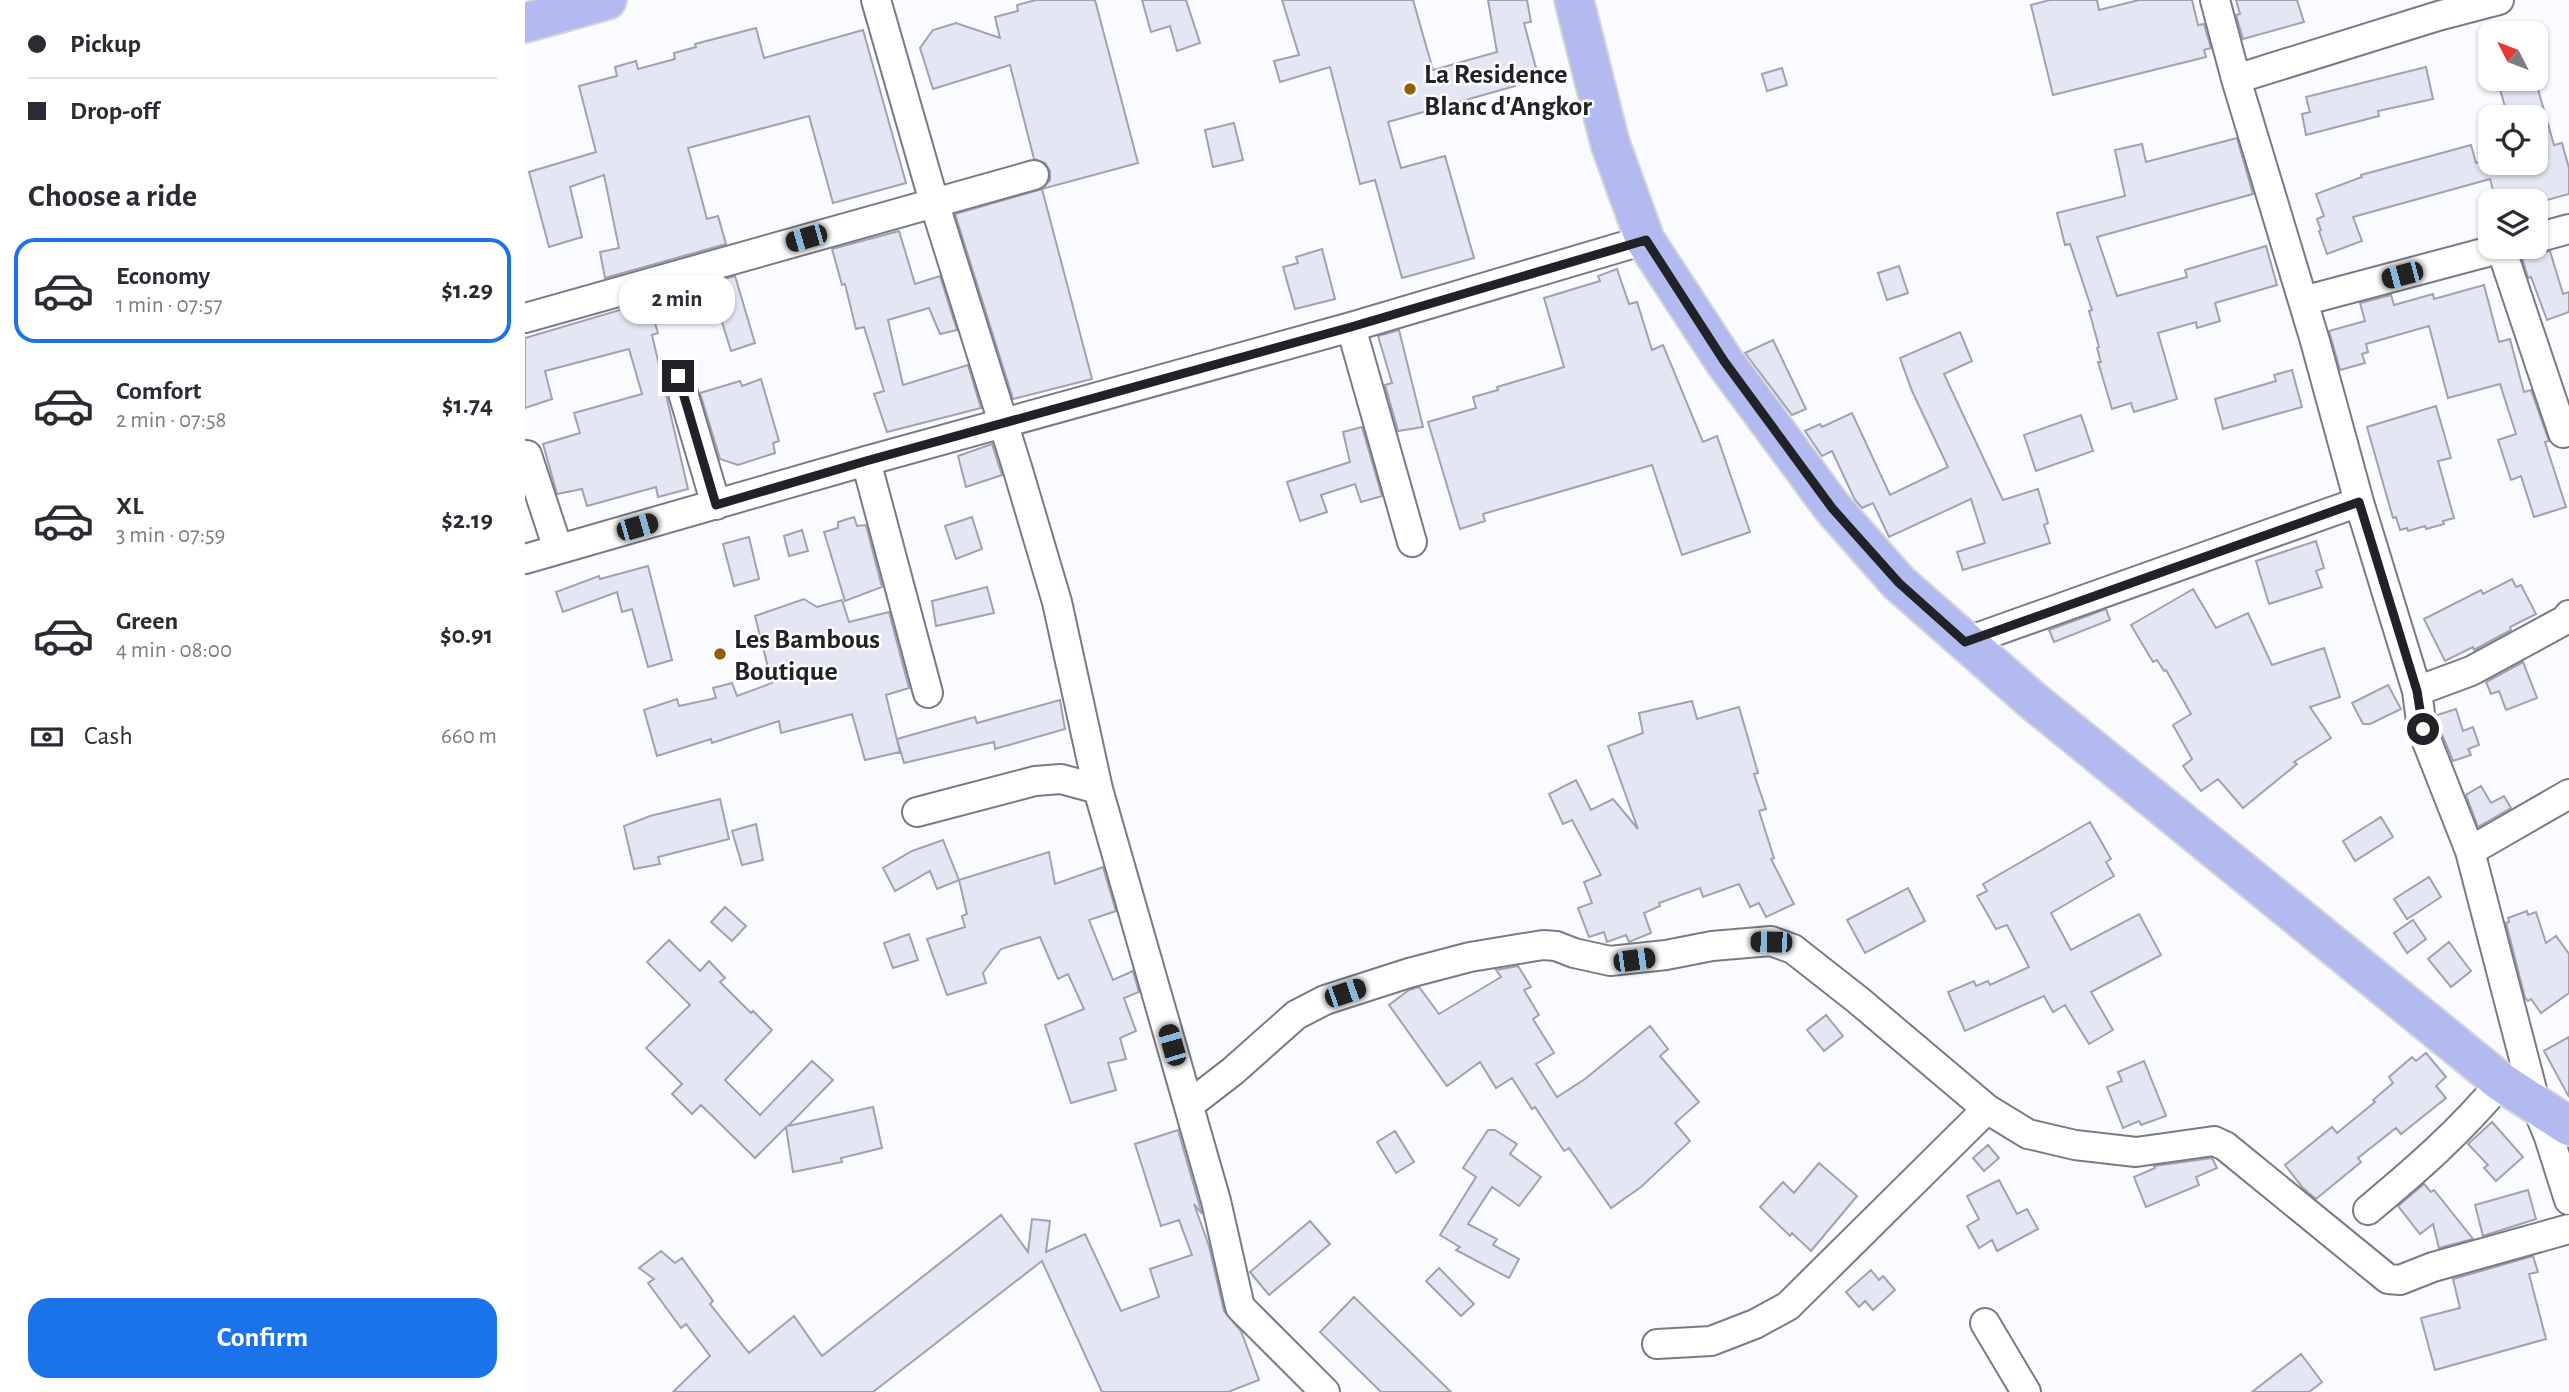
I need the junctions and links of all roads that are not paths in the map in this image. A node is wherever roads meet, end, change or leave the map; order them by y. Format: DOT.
graph roads {
  1 [pos="607,0"];
  2 [pos="876,0"];
  3 [pos="1574,0"];
  4 [pos="2215,0"];
  5 [pos="2499,0"];
  6 [pos="525,23"];
  7 [pos="2236,79"];
  8 [pos="1034,175"];
  9 [pos="934,202"];
  10 [pos="2569,229"];
  11 [pos="2548,235"];
  12 [pos="1646,240"];
  13 [pos="2478,254"];
  14 [pos="2508,259"];
  15 [pos="2303,301"];
  16 [pos="525,318"];
  17 [pos="1351,327"];
  18 [pos="678,376"];
  19 [pos="1004,425"];
  20 [pos="2563,433"];
  21 [pos="527,455"];
  22 [pos="866,461"];
  23 [pos="2359,502"];
  24 [pos="716,505"];
  25 [pos="1412,542"];
  26 [pos="558,549"];
  27 [pos="525,559"];
  28 [pos="2569,615"];
  29 [pos="1965,642"];
  30 [pos="2417,691"];
  31 [pos="927,693"];
  32 [pos="1098,789"];
  33 [pos="2569,793"];
  34 [pos="917,812"];
  35 [pos="2470,851"];
  36 [pos="2501,1082"];
  37 [pos="1189,1105"];
  38 [pos="2536,1105"];
  39 [pos="1987,1109"];
  40 [pos="2569,1126"];
  41 [pos="2569,1200"];
  42 [pos="2368,1210"];
  43 [pos="2569,1229"];
  44 [pos="1985,1323"];
  45 [pos="1657,1344"];
  46 [pos="1325,1392"];
  47 [pos="2026,1392"];
  1 -- 6 [label="highway"];
  2 -- 9 [label="street"];
  3 -- 12 [label="highway"];
  4 -- 7 [label="street"];
  5 -- 7 [label="street"];
  7 -- 15 [label="street"];
  8 -- 9 [label="street"];
  9 -- 16 [label="street"];
  9 -- 19 [label="street"];
  10 -- 11 [label="street"];
  12 -- 17 [label="street"];
  12 -- 29 [label="highway"];
  13 -- 15 [label="street"];
  14 -- 20 [label="street"];
  15 -- 23 [label="street"];
  17 -- 19 [label="street"];
  17 -- 25 [label="street"];
  18 -- 24 [label="street"];
  19 -- 22 [label="street"];
  19 -- 32 [label="street"];
  21 -- 26 [label="street"];
  22 -- 24 [label="street"];
  22 -- 31 [label="street"];
  23 -- 29 [label="street"];
  23 -- 30 [label="street"];
  24 -- 26 [label="street"];
  26 -- 27 [label="street"];
  28 -- 30 [label="street"];
  29 -- 36 [label="highway"];
  30 -- 35 [label="street"];
  32 -- 34 [label="street"];
  32 -- 37 [label="street"];
  33 -- 35 [label="street"];
  35 -- 38 [label="street"];
  36 -- 38 [label="highway"];
  36 -- 42 [label="street"];
  37 -- 39 [label="street"];
  37 -- 46 [label="street"];
  38 -- 40 [label="highway"];
  38 -- 41 [label="street"];
  39 -- 43 [label="street"];
  39 -- 45 [label="street"];
  44 -- 47 [label="street"];
}
